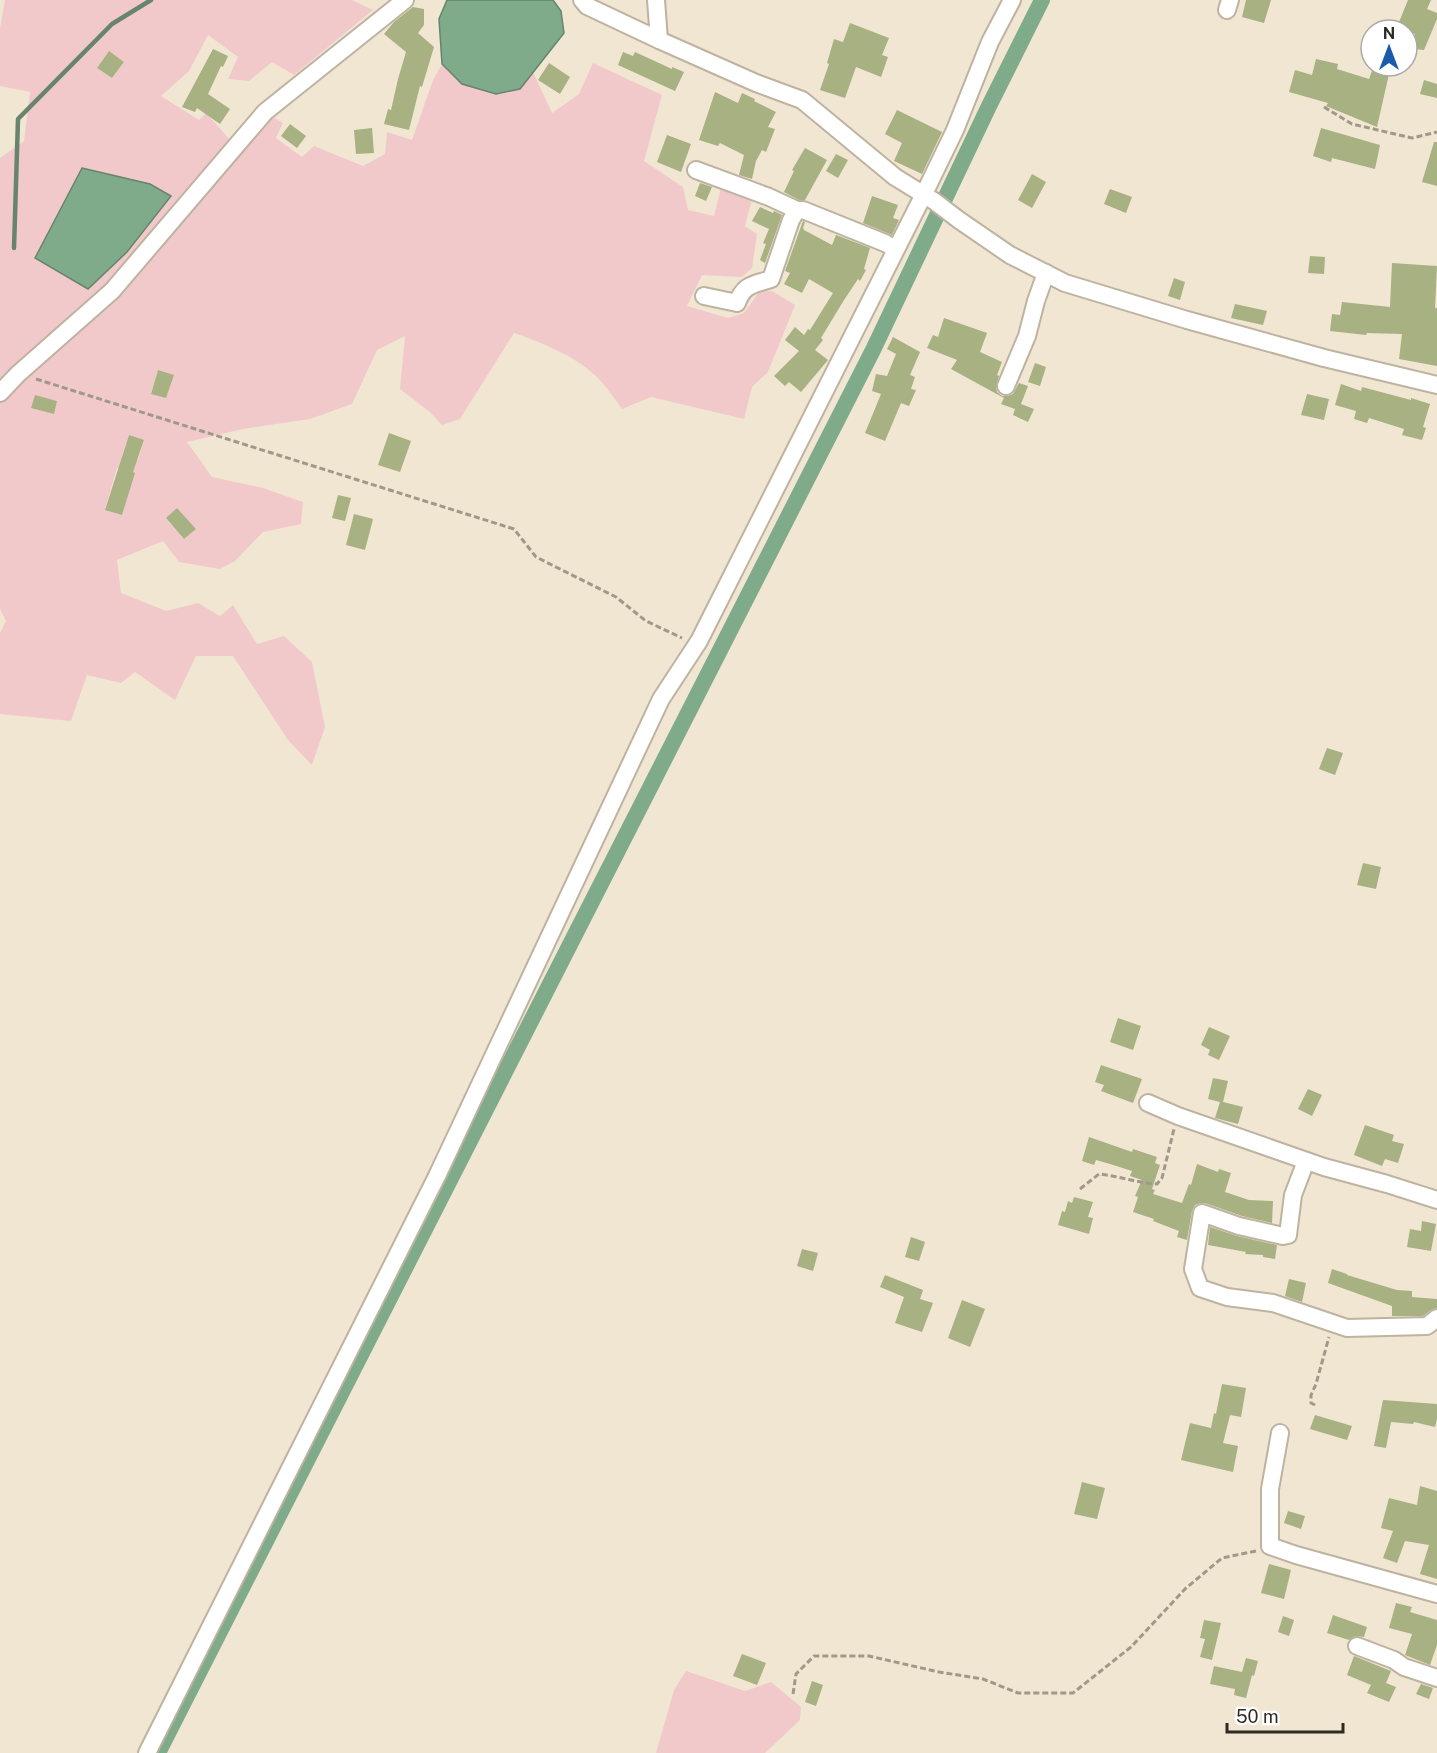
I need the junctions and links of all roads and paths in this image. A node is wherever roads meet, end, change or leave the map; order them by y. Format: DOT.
graph roads {
  1 [pos="405,0"];
  2 [pos="582,0"];
  3 [pos="656,0"];
  4 [pos="1012,0"];
  5 [pos="659,40"];
  6 [pos="1324,107"];
  7 [pos="1437,132"];
  8 [pos="696,170"];
  9 [pos="929,197"];
  10 [pos="797,210"];
  11 [pos="895,249"];
  12 [pos="1046,273"];
  13 [pos="704,296"];
  14 [pos="18,374"];
  15 [pos="1437,385"];
  16 [pos="1006,386"];
  17 [pos="0,393"];
  18 [pos="699,641"];
  19 [pos="1148,1103"];
  20 [pos="1178,1116"];
  21 [pos="1306,1161"];
  22 [pos="1080,1189"];
  23 [pos="1437,1200"];
  24 [pos="1437,1318"];
  25 [pos="1334,1324"];
  26 [pos="1315,1405"];
  27 [pos="1280,1433"];
  28 [pos="1270,1546"];
  29 [pos="1437,1594"];
  30 [pos="1357,1646"];
  31 [pos="1437,1678"];
  32 [pos="793,1694"];
  33 [pos="147,1753"];
  1 -- 14 [label="street"];
  2 -- 5 [label="street"];
  3 -- 5 [label="street"];
  4 -- 9 [label="street"];
  5 -- 9 [label="street"];
  6 -- 7 [label="path"];
  8 -- 10 [label="street"];
  9 -- 11 [label="street"];
  9 -- 12 [label="street"];
  10 -- 11 [label="street"];
  10 -- 13 [label="street"];
  11 -- 18 [label="street"];
  12 -- 15 [label="street"];
  12 -- 16 [label="street"];
  14 -- 17 [label="street"];
  14 -- 18 [label="path"];
  18 -- 33 [label="street"];
  19 -- 20 [label="street"];
  20 -- 21 [label="street"];
  20 -- 22 [label="path"];
  21 -- 23 [label="street"];
  21 -- 25 [label="street"];
  24 -- 25 [label="street"];
  25 -- 26 [label="path"];
  27 -- 28 [label="street"];
  28 -- 29 [label="street"];
  28 -- 32 [label="path"];
  30 -- 31 [label="street"];
}
